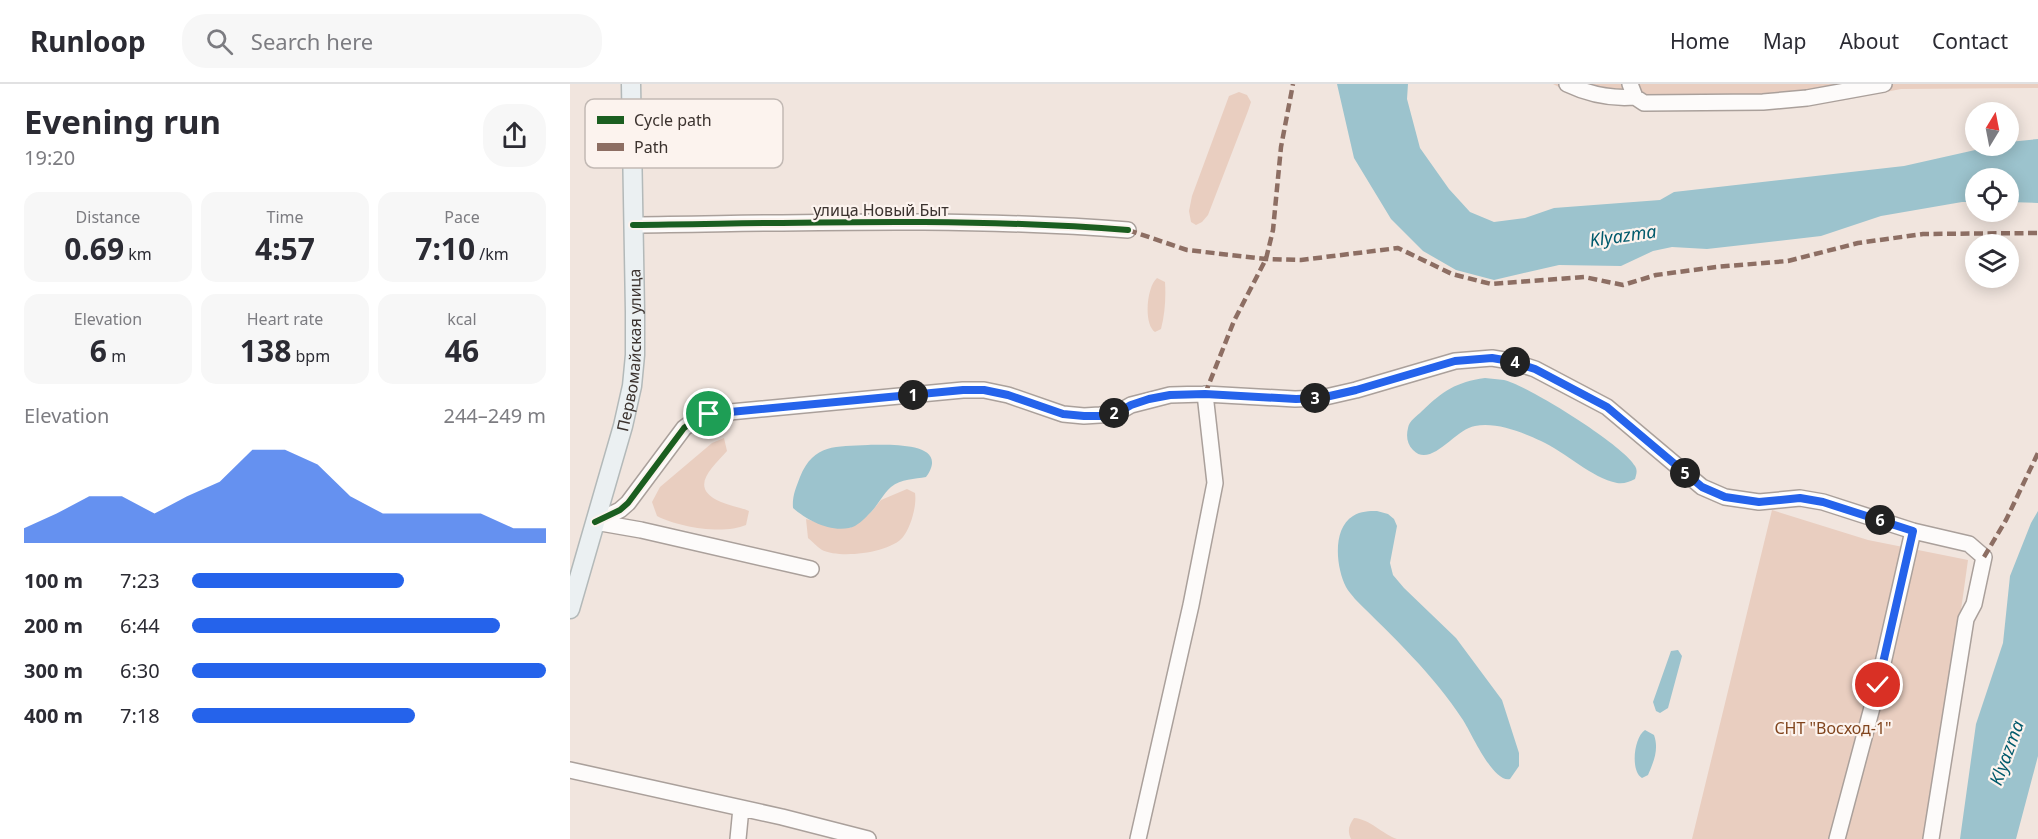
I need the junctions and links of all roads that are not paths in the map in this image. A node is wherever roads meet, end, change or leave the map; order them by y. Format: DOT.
graph roads {
  1 [pos="630,84"];
  2 [pos="1567,84"];
  3 [pos="1884,84"];
  4 [pos="1633,90"];
  5 [pos="630,99"];
  6 [pos="632,168"];
  7 [pos="633,225"];
  8 [pos="1128,230"];
  9 [pos="1205,394"];
  10 [pos="595,522"];
  11 [pos="1913,531"];
  12 [pos="811,569"];
  13 [pos="570,609"];
  14 [pos="570,770"];
  15 [pos="741,808"];
  16 [pos="738,839"];
  17 [pos="868,839"];
  18 [pos="1138,839"];
  19 [pos="1837,839"];
  20 [pos="1931,839"];
  1 -- 5 [label="main road, Первомайская улица"];
  2 -- 4 [label="street"];
  3 -- 4 [label="street"];
  6 -- 7 [label="main road, Первомайская улица"];
  7 -- 8 [label="street, улица Новый Быт"];
  7 -- 10 [label="main road, Первомайская улица"];
  9 -- 10 [label="street"];
  9 -- 11 [label="street"];
  9 -- 18 [label="street"];
  10 -- 12 [label="street"];
  10 -- 13 [label="main road, Первомайская улица"];
  11 -- 19 [label="street"];
  11 -- 20 [label="street"];
  14 -- 15 [label="street"];
  15 -- 16 [label="street"];
  15 -- 17 [label="street"];
}
